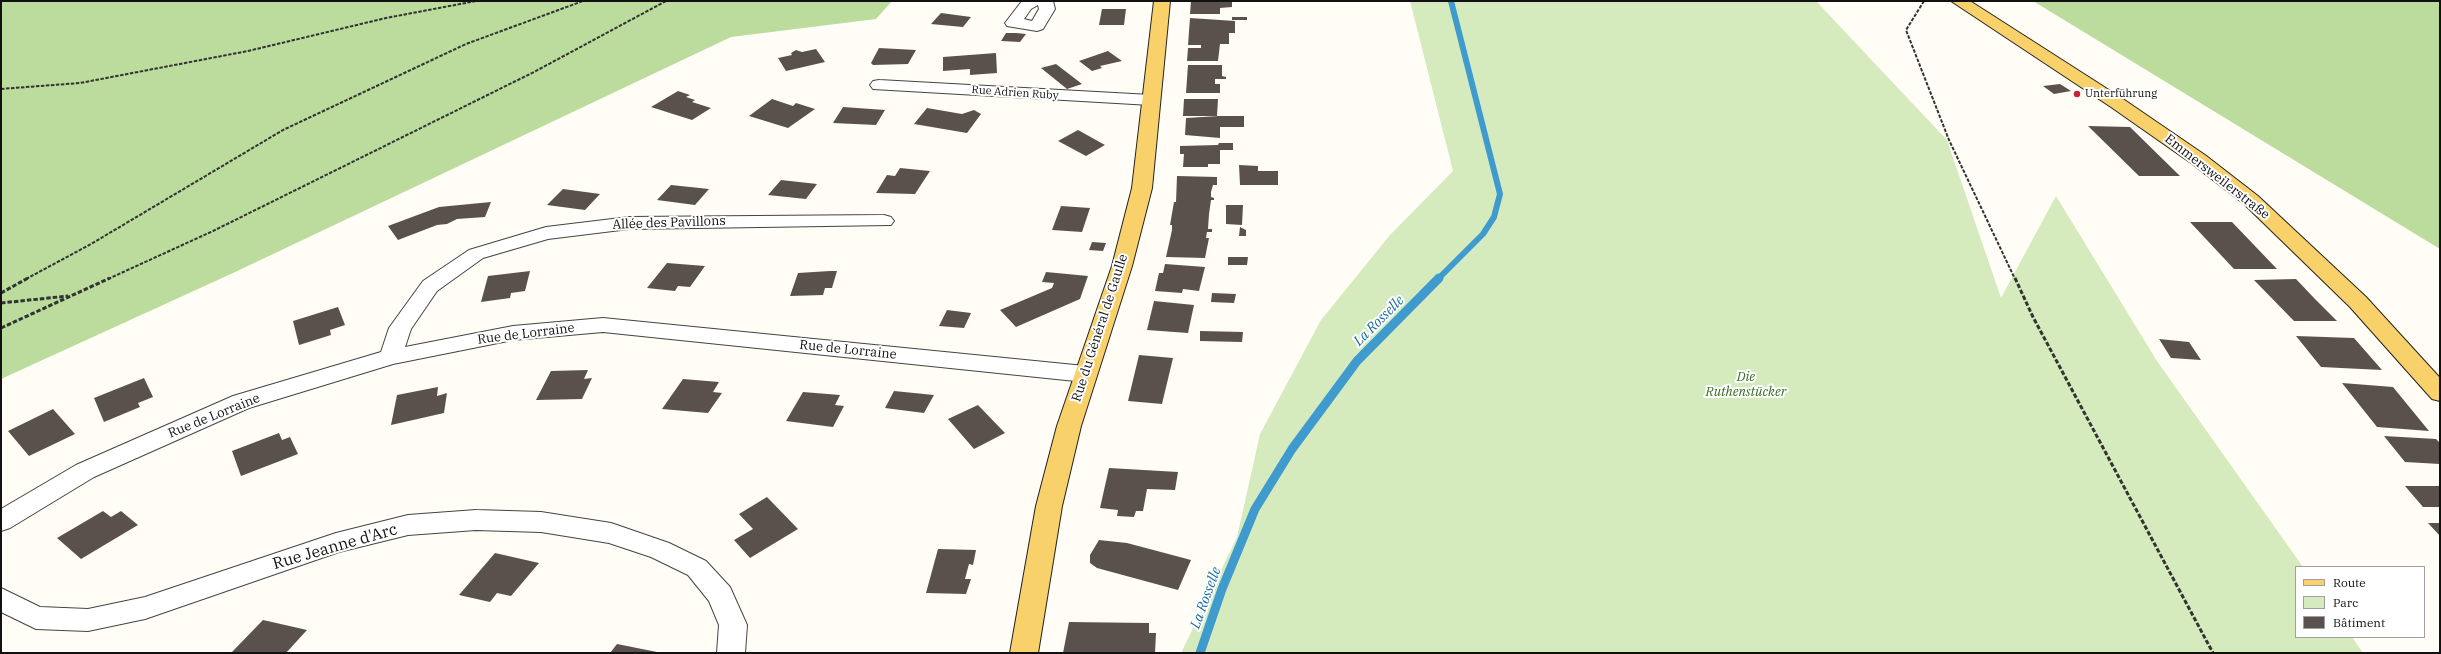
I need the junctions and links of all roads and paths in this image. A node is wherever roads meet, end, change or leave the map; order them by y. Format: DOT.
graph roads {
  1 [pos="476,1"];
  2 [pos="583,1"];
  3 [pos="666,1"];
  4 [pos="1034,1"];
  5 [pos="1045,1"];
  6 [pos="1162,1"];
  7 [pos="1924,1"];
  8 [pos="1959,1"];
  9 [pos="879,85"];
  10 [pos="1,89"];
  11 [pos="1151,100"];
  12 [pos="884,220"];
  13 [pos="1,293"];
  14 [pos="70,296"];
  15 [pos="1,303"];
  16 [pos="1,328"];
  17 [pos="391,357"];
  18 [pos="1085,374"];
  19 [pos="2440,393"];
  20 [pos="1,521"];
  21 [pos="1,599"];
  22 [pos="731,653"];
  23 [pos="1024,653"];
  24 [pos="2213,653"];
  1 -- 10 [label="path"];
  2 -- 13 [label="path"];
  3 -- 14 [label="path"];
  4 -- 5 [label="street"];
  6 -- 11 [label="main road, Rue du Général de Gaulle"];
  7 -- 24 [label="path"];
  8 -- 19 [label="main road, Emmersweilerstraße"];
  9 -- 11 [label="street, Rue Adrien Ruby"];
  11 -- 18 [label="main road, Rue du Général de Gaulle"];
  12 -- 17 [label="street, Allée des Pavillons"];
  14 -- 15 [label="path"];
  14 -- 16 [label="path"];
  17 -- 18 [label="street, Rue de Lorraine"];
  17 -- 20 [label="street, Rue de Lorraine"];
  18 -- 23 [label="main road, Rue du Général de Gaulle"];
  21 -- 22 [label="street, Rue Jeanne d'Arc"];
}
